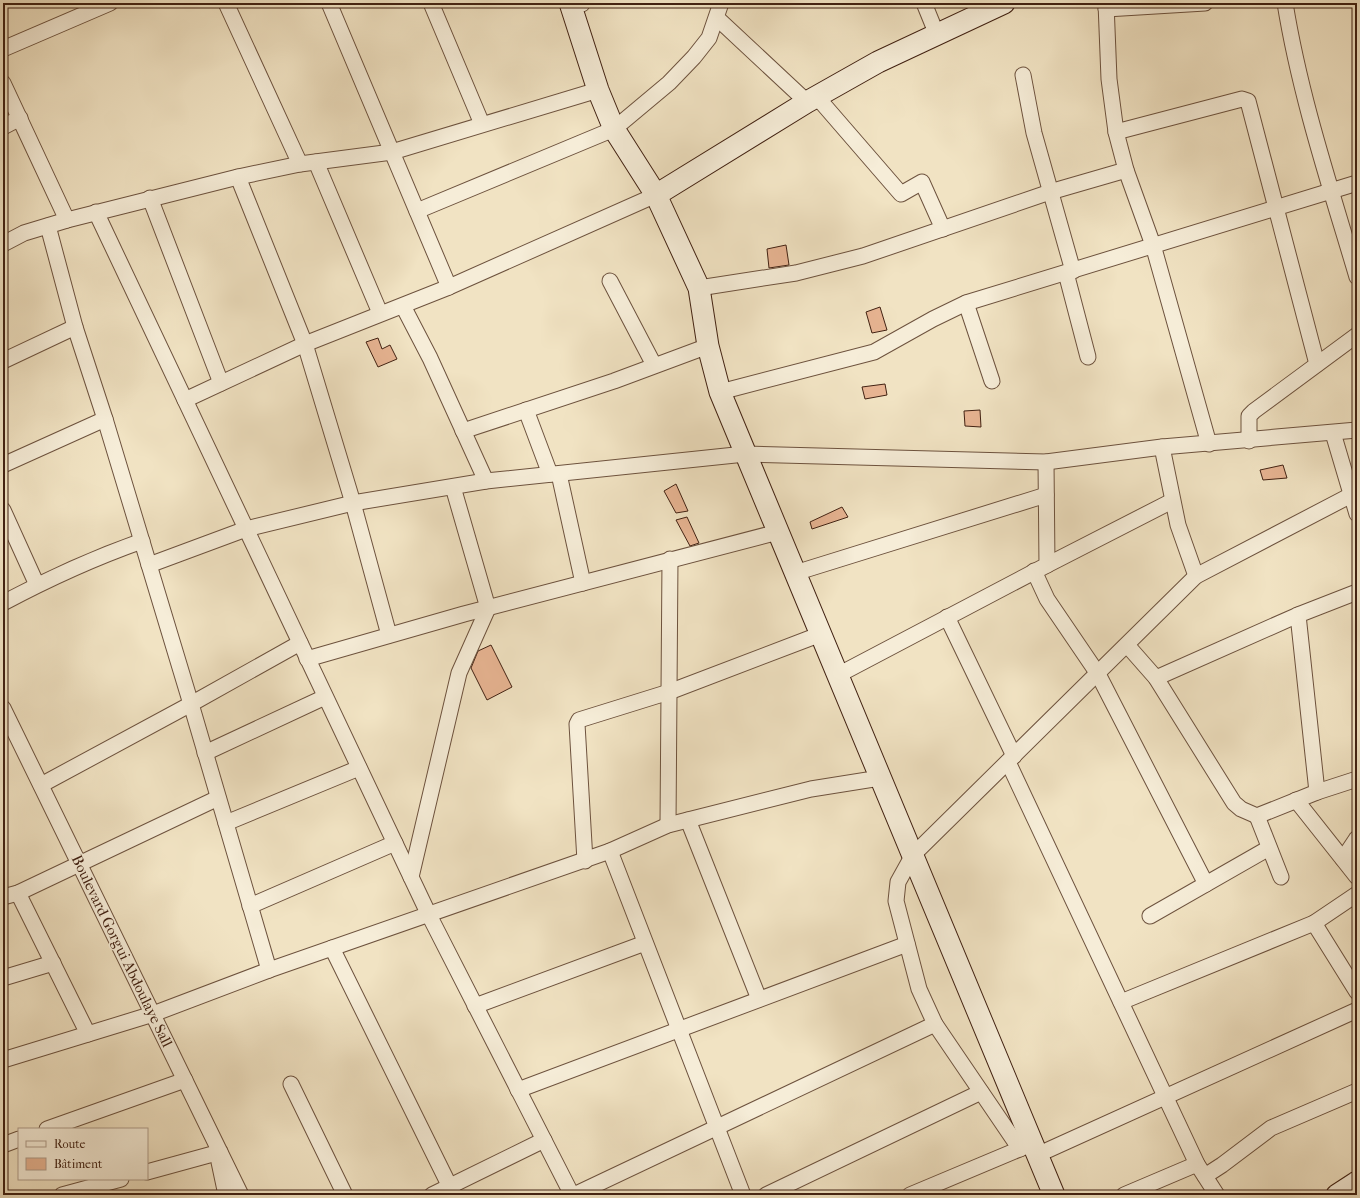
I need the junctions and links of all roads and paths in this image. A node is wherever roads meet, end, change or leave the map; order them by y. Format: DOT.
graph roads {
  1 [pos="110,3"];
  2 [pos="328,3"];
  3 [pos="431,3"];
  4 [pos="721,3"];
  5 [pos="924,3"];
  6 [pos="1004,3"];
  7 [pos="1205,3"];
  8 [pos="1285,3"];
  9 [pos="578,4"];
  10 [pos="232,5"];
  11 [pos="1106,6"];
  12 [pos="717,18"];
  13 [pos="937,35"];
  14 [pos="3,50"];
  15 [pos="1023,75"];
  16 [pos="3,83"];
  17 [pos="598,90"];
  18 [pos="812,100"];
  19 [pos="20,118"];
  20 [pos="482,124"];
  21 [pos="3,127"];
  22 [pos="614,129"];
  23 [pos="1116,132"];
  24 [pos="392,152"];
  25 [pos="316,162"];
  26 [pos="300,164"];
  27 [pos="1126,170"];
  28 [pos="238,177"];
  29 [pos="1357,183"];
  30 [pos="1331,191"];
  31 [pos="1050,192"];
  32 [pos="656,195"];
  33 [pos="150,198"];
  34 [pos="1277,207"];
  35 [pos="417,210"];
  36 [pos="96,212"];
  37 [pos="67,220"];
  38 [pos="48,226"];
  39 [pos="943,229"];
  40 [pos="3,244"];
  41 [pos="1153,245"];
  42 [pos="1070,272"];
  43 [pos="1357,276"];
  44 [pos="610,280"];
  45 [pos="449,287"];
  46 [pos="699,288"];
  47 [pos="966,303"];
  48 [pos="403,306"];
  49 [pos="380,313"];
  50 [pos="75,327"];
  51 [pos="1357,335"];
  52 [pos="305,344"];
  53 [pos="708,346"];
  54 [pos="1088,357"];
  55 [pos="3,361"];
  56 [pos="1317,364"];
  57 [pos="654,365"];
  58 [pos="992,381"];
  59 [pos="221,383"];
  60 [pos="720,392"];
  61 [pos="185,400"];
  62 [pos="526,410"];
  63 [pos="105,419"];
  64 [pos="1357,430"];
  65 [pos="463,431"];
  66 [pos="1333,433"];
  67 [pos="1249,441"];
  68 [pos="1210,444"];
  69 [pos="1162,447"];
  70 [pos="745,454"];
  71 [pos="1046,462"];
  72 [pos="3,464"];
  73 [pos="554,474"];
  74 [pos="486,481"];
  75 [pos="453,487"];
  76 [pos="1354,494"];
  77 [pos="1046,495"];
  78 [pos="1172,501"];
  79 [pos="353,503"];
  80 [pos="3,510"];
  81 [pos="1357,514"];
  82 [pos="246,529"];
  83 [pos="778,532"];
  84 [pos="142,541"];
  85 [pos="670,560"];
  86 [pos="149,565"];
  87 [pos="1041,568"];
  88 [pos="795,573"];
  89 [pos="1196,576"];
  90 [pos="583,583"];
  91 [pos="37,585"];
  92 [pos="1357,592"];
  93 [pos="3,603"];
  94 [pos="488,608"];
  95 [pos="1298,615"];
  96 [pos="947,617"];
  97 [pos="820,634"];
  98 [pos="389,635"];
  99 [pos="300,642"];
  100 [pos="1128,645"];
  101 [pos="307,659"];
  102 [pos="1098,674"];
  103 [pos="838,675"];
  104 [pos="1156,678"];
  105 [pos="669,692"];
  106 [pos="326,697"];
  107 [pos="192,704"];
  108 [pos="3,708"];
  109 [pos="205,753"];
  110 [pos="1011,759"];
  111 [pos="359,768"];
  112 [pos="880,778"];
  113 [pos="1357,779"];
  114 [pos="41,785"];
  115 [pos="1317,792"];
  116 [pos="218,798"];
  117 [pos="1296,800"];
  118 [pos="1257,816"];
  119 [pos="688,820"];
  120 [pos="226,823"];
  121 [pos="668,825"];
  122 [pos="1357,838"];
  123 [pos="395,843"];
  124 [pos="1269,848"];
  125 [pos="610,851"];
  126 [pos="913,855"];
  127 [pos="1343,859"];
  128 [pos="585,861"];
  129 [pos="79,863"];
  130 [pos="411,877"];
  131 [pos="1280,877"];
  132 [pos="1357,877"];
  133 [pos="1206,884"];
  134 [pos="18,893"];
  135 [pos="1357,894"];
  136 [pos="3,897"];
  137 [pos="250,906"];
  138 [pos="429,915"];
  139 [pos="1150,916"];
  140 [pos="1314,923"];
  141 [pos="646,943"];
  142 [pos="907,944"];
  143 [pos="332,948"];
  144 [pos="53,963"];
  145 [pos="269,970"];
  146 [pos="3,978"];
  147 [pos="1357,992"];
  148 [pos="759,999"];
  149 [pos="1121,1002"];
  150 [pos="475,1006"];
  151 [pos="1357,1010"];
  152 [pos="153,1014"];
  153 [pos="935,1024"];
  154 [pos="678,1029"];
  155 [pos="88,1034"];
  156 [pos="3,1060"];
  157 [pos="185,1080"];
  158 [pos="291,1084"];
  159 [pos="518,1090"];
  160 [pos="1357,1091"];
  161 [pos="981,1092"];
  162 [pos="1166,1098"];
  163 [pos="50,1128"];
  164 [pos="716,1128"];
  165 [pos="18,1139"];
  166 [pos="544,1140"];
  167 [pos="3,1145"];
  168 [pos="1030,1149"];
  169 [pos="219,1153"];
  170 [pos="1201,1170"];
  171 [pos="148,1172"];
  172 [pos="117,1180"];
  173 [pos="1357,1182"];
  174 [pos="452,1191"];
  175 [pos="62,1195"];
  176 [pos="226,1195"];
  177 [pos="241,1195"];
  178 [pos="346,1195"];
  179 [pos="432,1195"];
  180 [pos="573,1195"];
  181 [pos="743,1195"];
  182 [pos="766,1195"];
  183 [pos="910,1195"];
  184 [pos="1054,1195"];
  185 [pos="1124,1195"];
  186 [pos="1217,1195"];
  187 [pos="1337,1195"];
  1 -- 14 [label="street"];
  2 -- 24 [label="street"];
  3 -- 20 [label="street"];
  4 -- 12 [label="street"];
  5 -- 13 [label="street"];
  6 -- 13 [label="street"];
  7 -- 11 [label="street"];
  8 -- 30 [label="street"];
  9 -- 17 [label="street"];
  10 -- 26 [label="street"];
  11 -- 23 [label="street"];
  12 -- 18 [label="street"];
  12 -- 22 [label="street"];
  13 -- 18 [label="street"];
  15 -- 31 [label="street"];
  16 -- 19 [label="street"];
  17 -- 20 [label="street"];
  17 -- 22 [label="street"];
  18 -- 32 [label="street"];
  18 -- 39 [label="street"];
  19 -- 21 [label="street"];
  19 -- 37 [label="street"];
  20 -- 24 [label="street"];
  22 -- 32 [label="street"];
  22 -- 35 [label="street"];
  23 -- 27 [label="street"];
  23 -- 34 [label="street"];
  24 -- 25 [label="street"];
  24 -- 35 [label="street"];
  25 -- 26 [label="street"];
  25 -- 49 [label="street"];
  26 -- 28 [label="street"];
  27 -- 31 [label="street"];
  27 -- 41 [label="street"];
  28 -- 33 [label="street"];
  28 -- 52 [label="street"];
  29 -- 30 [label="street"];
  30 -- 34 [label="street"];
  30 -- 43 [label="street"];
  31 -- 39 [label="street"];
  31 -- 42 [label="street"];
  32 -- 45 [label="street"];
  32 -- 46 [label="street"];
  33 -- 36 [label="street"];
  33 -- 59 [label="street"];
  34 -- 41 [label="street"];
  34 -- 56 [label="street"];
  35 -- 45 [label="street"];
  36 -- 37 [label="street"];
  36 -- 61 [label="street"];
  37 -- 38 [label="street"];
  38 -- 40 [label="street"];
  38 -- 50 [label="street"];
  39 -- 46 [label="street"];
  41 -- 42 [label="street"];
  41 -- 68 [label="street"];
  42 -- 47 [label="street"];
  42 -- 54 [label="street"];
  44 -- 57 [label="street"];
  45 -- 48 [label="street"];
  46 -- 53 [label="street"];
  47 -- 58 [label="street"];
  47 -- 60 [label="street"];
  48 -- 49 [label="street"];
  48 -- 65 [label="street"];
  49 -- 52 [label="street"];
  50 -- 55 [label="street"];
  50 -- 63 [label="street"];
  51 -- 56 [label="street"];
  52 -- 59 [label="street"];
  52 -- 79 [label="street"];
  53 -- 57 [label="street"];
  53 -- 60 [label="street"];
  56 -- 67 [label="street"];
  57 -- 62 [label="street"];
  59 -- 61 [label="street"];
  60 -- 70 [label="street"];
  61 -- 82 [label="street"];
  62 -- 65 [label="street"];
  62 -- 73 [label="street"];
  63 -- 72 [label="street"];
  63 -- 84 [label="street"];
  64 -- 66 [label="street"];
  65 -- 74 [label="street"];
  66 -- 67 [label="street"];
  66 -- 76 [label="street"];
  67 -- 68 [label="street"];
  68 -- 69 [label="street"];
  69 -- 71 [label="street"];
  69 -- 78 [label="street"];
  70 -- 71 [label="street"];
  70 -- 73 [label="street"];
  70 -- 83 [label="street"];
  71 -- 77 [label="street"];
  73 -- 74 [label="street"];
  73 -- 90 [label="street"];
  74 -- 75 [label="street"];
  75 -- 79 [label="street"];
  75 -- 94 [label="street"];
  76 -- 81 [label="street"];
  76 -- 89 [label="street"];
  77 -- 87 [label="street"];
  77 -- 88 [label="street"];
  78 -- 87 [label="street"];
  78 -- 89 [label="street"];
  79 -- 82 [label="street"];
  79 -- 98 [label="street"];
  80 -- 91 [label="street"];
  82 -- 86 [label="street"];
  82 -- 99 [label="street"];
  83 -- 85 [label="street"];
  83 -- 88 [label="street"];
  84 -- 86 [label="street"];
  84 -- 91 [label="street"];
  85 -- 90 [label="street"];
  85 -- 105 [label="street"];
  86 -- 107 [label="street"];
  87 -- 96 [label="street"];
  87 -- 102 [label="street"];
  88 -- 97 [label="street"];
  89 -- 100 [label="street"];
  90 -- 94 [label="street"];
  91 -- 93 [label="street"];
  92 -- 95 [label="street"];
  94 -- 98 [label="street"];
  94 -- 130 [label="street"];
  95 -- 104 [label="street"];
  95 -- 115 [label="street"];
  96 -- 103 [label="street"];
  96 -- 110 [label="street"];
  97 -- 103 [label="street"];
  97 -- 105 [label="street"];
  98 -- 101 [label="street"];
  99 -- 101 [label="street"];
  99 -- 107 [label="street"];
  100 -- 102 [label="street"];
  100 -- 104 [label="street"];
  101 -- 106 [label="street"];
  102 -- 110 [label="street"];
  102 -- 133 [label="street"];
  103 -- 112 [label="street"];
  104 -- 118 [label="street"];
  105 -- 121 [label="street"];
  105 -- 128 [label="street"];
  106 -- 109 [label="street"];
  106 -- 111 [label="street"];
  107 -- 109 [label="street"];
  107 -- 114 [label="street"];
  108 -- 114 [label="street, Boulevard Gorgui Abdoulaye Sall"];
  109 -- 116 [label="street"];
  110 -- 126 [label="street"];
  110 -- 149 [label="street"];
  111 -- 120 [label="street"];
  111 -- 123 [label="street"];
  112 -- 119 [label="street"];
  112 -- 126 [label="street"];
  113 -- 115 [label="street"];
  114 -- 129 [label="street, Boulevard Gorgui Abdoulaye Sall"];
  115 -- 117 [label="street"];
  116 -- 120 [label="street"];
  116 -- 129 [label="street"];
  117 -- 118 [label="street"];
  117 -- 127 [label="street"];
  118 -- 124 [label="street"];
  119 -- 121 [label="street"];
  119 -- 148 [label="street"];
  120 -- 137 [label="street"];
  121 -- 125 [label="street"];
  122 -- 127 [label="street"];
  123 -- 130 [label="street"];
  123 -- 137 [label="street"];
  124 -- 131 [label="street"];
  124 -- 133 [label="street"];
  125 -- 128 [label="street"];
  125 -- 141 [label="street"];
  126 -- 142 [label="street"];
  126 -- 168 [label="street"];
  127 -- 132 [label="street"];
  128 -- 138 [label="street"];
  129 -- 134 [label="street"];
  129 -- 152 [label="street, Boulevard Gorgui Abdoulaye Sall"];
  130 -- 138 [label="street"];
  133 -- 139 [label="street"];
  134 -- 136 [label="street"];
  134 -- 144 [label="street"];
  135 -- 140 [label="street"];
  137 -- 145 [label="street"];
  138 -- 143 [label="street"];
  138 -- 150 [label="street"];
  140 -- 147 [label="street"];
  140 -- 149 [label="street"];
  141 -- 150 [label="street"];
  141 -- 154 [label="street"];
  142 -- 148 [label="street"];
  142 -- 153 [label="street"];
  143 -- 145 [label="street"];
  143 -- 174 [label="street"];
  144 -- 146 [label="street"];
  144 -- 155 [label="street"];
  145 -- 152 [label="street"];
  148 -- 154 [label="street"];
  149 -- 162 [label="street"];
  150 -- 159 [label="street"];
  151 -- 162 [label="street"];
  152 -- 155 [label="street"];
  152 -- 157 [label="street, Boulevard Gorgui Abdoulaye Sall"];
  153 -- 161 [label="street"];
  153 -- 164 [label="street"];
  154 -- 159 [label="street"];
  154 -- 164 [label="street"];
  155 -- 156 [label="street"];
  157 -- 163 [label="street"];
  157 -- 169 [label="street, Boulevard Gorgui Abdoulaye Sall"];
  158 -- 178 [label="street"];
  159 -- 166 [label="street"];
  160 -- 170 [label="street"];
  161 -- 168 [label="street"];
  161 -- 182 [label="street"];
  162 -- 168 [label="street"];
  162 -- 170 [label="street"];
  164 -- 180 [label="street"];
  164 -- 181 [label="street"];
  165 -- 167 [label="street"];
  166 -- 174 [label="street"];
  166 -- 180 [label="street"];
  168 -- 183 [label="street"];
  168 -- 184 [label="street"];
  169 -- 171 [label="street"];
  169 -- 176 [label="street"];
  169 -- 177 [label="street, Boulevard Gorgui Abdoulaye Sall"];
  170 -- 185 [label="street"];
  170 -- 186 [label="street"];
  172 -- 175 [label="street"];
  173 -- 187 [label="street"];
  174 -- 179 [label="street"];
}
